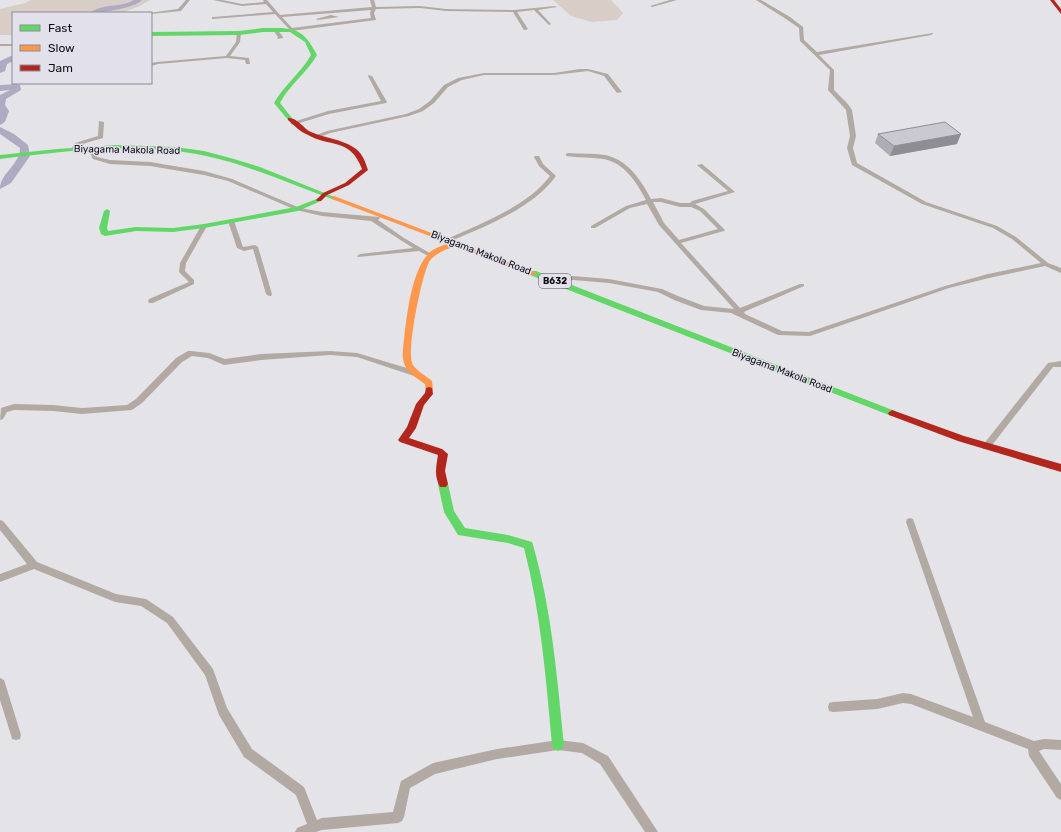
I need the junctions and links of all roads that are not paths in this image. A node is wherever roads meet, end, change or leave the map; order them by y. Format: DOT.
graph roads {
  1 [pos="188,0"];
  2 [pos="217,0"];
  3 [pos="372,0"];
  4 [pos="675,0"];
  5 [pos="758,0"];
  6 [pos="1052,0"];
  7 [pos="266,1"];
  8 [pos="652,6"];
  9 [pos="555,7"];
  10 [pos="374,8"];
  11 [pos="535,8"];
  12 [pos="514,11"];
  13 [pos="152,13"];
  14 [pos="1061,13"];
  15 [pos="278,14"];
  16 [pos="330,14"];
  17 [pos="337,17"];
  18 [pos="214,18"];
  19 [pos="318,19"];
  20 [pos="549,24"];
  21 [pos="526,29"];
  22 [pos="291,30"];
  23 [pos="239,33"];
  24 [pos="152,34"];
  25 [pos="931,34"];
  26 [pos="0,45"];
  27 [pos="12,45"];
  28 [pos="815,54"];
  29 [pos="226,57"];
  30 [pos="248,63"];
  31 [pos="152,65"];
  32 [pos="370,76"];
  33 [pos="619,92"];
  34 [pos="101,122"];
  35 [pos="293,123"];
  36 [pos="317,136"];
  37 [pos="74,149"];
  38 [pos="91,149"];
  39 [pos="568,155"];
  40 [pos="4,156"];
  41 [pos="537,157"];
  42 [pos="700,165"];
  43 [pos="325,194"];
  44 [pos="649,202"];
  45 [pos="692,204"];
  46 [pos="298,209"];
  47 [pos="107,211"];
  48 [pos="377,217"];
  49 [pos="231,221"];
  50 [pos="204,226"];
  51 [pos="593,227"];
  52 [pos="450,242"];
  53 [pos="677,242"];
  54 [pos="420,249"];
  55 [pos="430,255"];
  56 [pos="360,256"];
  57 [pos="1046,264"];
  58 [pos="1061,271"];
  59 [pos="552,280"];
  60 [pos="802,285"];
  61 [pos="269,294"];
  62 [pos="151,301"];
  63 [pos="741,314"];
  64 [pos="1061,364"];
  65 [pos="417,374"];
  66 [pos="0,417"];
  67 [pos="986,447"];
  68 [pos="1061,468"];
  69 [pos="910,522"];
  70 [pos="0,524"];
  71 [pos="34,565"];
  72 [pos="0,578"];
  73 [pos="0,683"];
  74 [pos="833,707"];
  75 [pos="981,726"];
  76 [pos="16,735"];
  77 [pos="558,745"];
  78 [pos="1061,745"];
  79 [pos="1034,746"];
  80 [pos="1061,794"];
  81 [pos="314,827"];
  82 [pos="301,832"];
  83 [pos="652,832"];
  1 -- 13 [label="street"];
  2 -- 7 [label="street"];
  3 -- 10 [label="street"];
  4 -- 8 [label="street"];
  5 -- 28 [label="street"];
  6 -- 14 [label="street"];
  7 -- 15 [label="street"];
  9 -- 11 [label="street"];
  10 -- 12 [label="street"];
  10 -- 16 [label="street"];
  10 -- 22 [label="street"];
  11 -- 12 [label="street"];
  11 -- 20 [label="street"];
  12 -- 21 [label="street"];
  15 -- 16 [label="street"];
  15 -- 18 [label="street"];
  15 -- 22 [label="street"];
  16 -- 17 [label="street"];
  16 -- 19 [label="street"];
  22 -- 23 [label="street"];
  22 -- 35 [label="street"];
  23 -- 24 [label="street"];
  23 -- 29 [label="street"];
  25 -- 28 [label="street"];
  26 -- 27 [label="street"];
  28 -- 57 [label="street"];
  29 -- 30 [label="street"];
  29 -- 31 [label="street"];
  32 -- 35 [label="street"];
  33 -- 36 [label="street"];
  34 -- 37 [label="street"];
  35 -- 36 [label="street"];
  36 -- 43 [label="street"];
  37 -- 38 [label="street, Biyagama Makola Road / B632"];
  37 -- 40 [label="street, Biyagama Makola Road / B632"];
  38 -- 43 [label="street, Biyagama Makola Road / B632"];
  38 -- 46 [label="street"];
  39 -- 44 [label="street"];
  41 -- 52 [label="street"];
  42 -- 45 [label="street"];
  43 -- 46 [label="street"];
  43 -- 48 [label="street, Biyagama Makola Road / B632"];
  44 -- 45 [label="street"];
  44 -- 51 [label="street"];
  44 -- 53 [label="street"];
  45 -- 53 [label="street"];
  46 -- 48 [label="street"];
  46 -- 49 [label="street"];
  47 -- 50 [label="street"];
  48 -- 52 [label="street, Biyagama Makola Road / B632"];
  48 -- 54 [label="street"];
  49 -- 50 [label="street"];
  49 -- 61 [label="street"];
  50 -- 62 [label="street"];
  52 -- 55 [label="street"];
  52 -- 59 [label="street, Biyagama Makola Road / B632"];
  53 -- 63 [label="street"];
  54 -- 55 [label="street"];
  54 -- 56 [label="street"];
  55 -- 65 [label="street"];
  57 -- 58 [label="street"];
  57 -- 63 [label="street"];
  59 -- 63 [label="street"];
  59 -- 67 [label="street, Biyagama Makola Road / B632"];
  60 -- 63 [label="street"];
  64 -- 67 [label="street"];
  65 -- 66 [label="street"];
  65 -- 77 [label="street"];
  67 -- 68 [label="street, Biyagama Makola Road / B632"];
  69 -- 75 [label="street"];
  70 -- 71 [label="street"];
  71 -- 72 [label="street"];
  71 -- 81 [label="street"];
  73 -- 76 [label="street"];
  74 -- 75 [label="street"];
  75 -- 79 [label="street"];
  77 -- 81 [label="street"];
  77 -- 83 [label="street"];
  78 -- 79 [label="street"];
  79 -- 80 [label="street"];
  81 -- 82 [label="street"];
}
